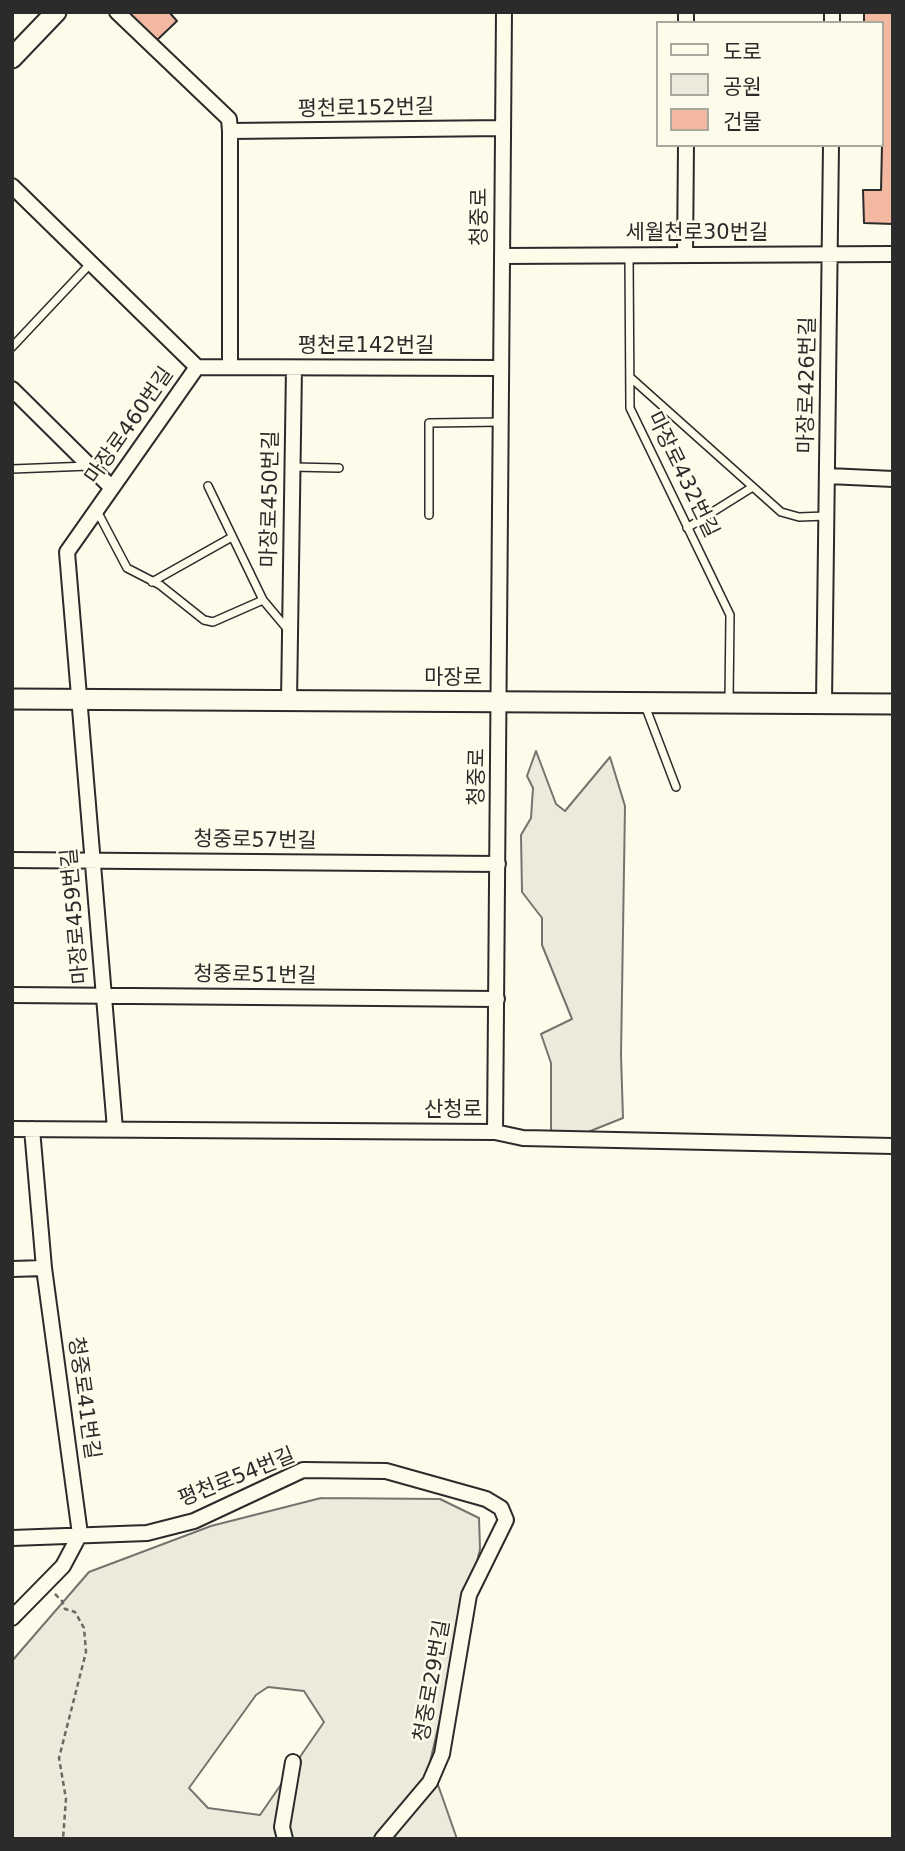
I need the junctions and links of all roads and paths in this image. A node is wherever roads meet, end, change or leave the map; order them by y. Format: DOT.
graph roads {
  1 [pos="56,12"];
  2 [pos="117,12"];
  3 [pos="504,12"];
  4 [pos="12,58"];
  5 [pos="503,128"];
  6 [pos="230,131"];
  7 [pos="686,147"];
  8 [pos="831,147"];
  9 [pos="12,187"];
  10 [pos="831,254"];
  11 [pos="893,254"];
  12 [pos="685,255"];
  13 [pos="502,256"];
  14 [pos="629,256"];
  15 [pos="91,263"];
  16 [pos="12,347"];
  17 [pos="197,367"];
  18 [pos="230,368"];
  19 [pos="294,368"];
  20 [pos="501,368"];
  21 [pos="631,378"];
  22 [pos="12,389"];
  23 [pos="501,422"];
  24 [pos="90,466"];
  25 [pos="293,467"];
  26 [pos="340,468"];
  27 [pos="12,469"];
  28 [pos="828,476"];
  29 [pos="893,479"];
  30 [pos="208,486"];
  31 [pos="112,488"];
  32 [pos="751,488"];
  33 [pos="96,509"];
  34 [pos="429,515"];
  35 [pos="827,516"];
  36 [pos="687,528"];
  37 [pos="232,537"];
  38 [pos="152,582"];
  39 [pos="263,600"];
  40 [pos="290,632"];
  41 [pos="12,699"];
  42 [pos="80,700"];
  43 [pos="289,701"];
  44 [pos="499,702"];
  45 [pos="644,703"];
  46 [pos="729,703"];
  47 [pos="824,703"];
  48 [pos="893,704"];
  49 [pos="676,787"];
  50 [pos="12,860"];
  51 [pos="93,860"];
  52 [pos="498,864"];
  53 [pos="12,996"];
  54 [pos="104,996"];
  55 [pos="497,999"];
  56 [pos="12,1129"];
  57 [pos="32,1129"];
  58 [pos="115,1129"];
  59 [pos="495,1132"];
  60 [pos="893,1146"];
  61 [pos="44,1268"];
  62 [pos="12,1269"];
  63 [pos="506,1520"];
  64 [pos="80,1534"];
  65 [pos="12,1538"];
  66 [pos="44,1586"];
  67 [pos="12,1618"];
  68 [pos="293,1762"];
  69 [pos="63,1839"];
  70 [pos="285,1839"];
  71 [pos="383,1839"];
  1 -- 4 [label="main road"];
  2 -- 6 [label="street"];
  3 -- 5 [label="street, 청중로"];
  5 -- 6 [label="street, 평천로152번길"];
  5 -- 13 [label="street, 청중로"];
  6 -- 18 [label="street"];
  7 -- 12 [label="street"];
  8 -- 10 [label="street, 마장로426번길"];
  9 -- 15 [label="street"];
  10 -- 11 [label="street, 세월천로30번길"];
  10 -- 12 [label="street, 세월천로30번길"];
  10 -- 28 [label="street, 마장로426번길"];
  12 -- 14 [label="street, 세월천로30번길"];
  13 -- 14 [label="street, 세월천로30번길"];
  13 -- 20 [label="street, 청중로"];
  14 -- 21 [label="lane, 마장로432번길"];
  15 -- 16 [label="lane"];
  15 -- 17 [label="street"];
  17 -- 18 [label="street, 평천로142번길"];
  17 -- 31 [label="street, 마장로460번길"];
  18 -- 19 [label="street, 평천로142번길"];
  19 -- 20 [label="street, 평천로142번길"];
  19 -- 25 [label="street, 마장로450번길"];
  20 -- 23 [label="street, 청중로"];
  21 -- 32 [label="lane"];
  21 -- 36 [label="lane, 마장로432번길"];
  22 -- 24 [label="street"];
  23 -- 34 [label="lane"];
  23 -- 44 [label="street, 청중로"];
  24 -- 27 [label="lane"];
  24 -- 31 [label="street"];
  25 -- 26 [label="lane"];
  25 -- 40 [label="street, 마장로450번길"];
  28 -- 29 [label="street"];
  28 -- 35 [label="street, 마장로426번길"];
  30 -- 37 [label="lane, 마장로450번길"];
  31 -- 33 [label="street, 마장로460번길"];
  32 -- 35 [label="lane"];
  32 -- 36 [label="lane"];
  33 -- 38 [label="lane, 마장로460번길"];
  33 -- 42 [label="street, 마장로460번길"];
  35 -- 47 [label="street, 마장로426번길"];
  36 -- 46 [label="lane, 마장로432번길"];
  37 -- 38 [label="lane"];
  37 -- 39 [label="lane, 마장로450번길"];
  38 -- 39 [label="lane, 마장로460번길"];
  39 -- 40 [label="lane, 마장로450번길"];
  40 -- 43 [label="street, 마장로450번길"];
  41 -- 42 [label="main road, 마장로"];
  42 -- 43 [label="main road, 마장로"];
  42 -- 51 [label="street, 마장로459번길"];
  43 -- 44 [label="main road, 마장로"];
  44 -- 45 [label="main road, 마장로"];
  44 -- 52 [label="street, 청중로"];
  45 -- 46 [label="main road, 마장로"];
  45 -- 49 [label="lane"];
  46 -- 47 [label="main road, 마장로"];
  47 -- 48 [label="main road, 마장로"];
  50 -- 51 [label="street, 청중로57번길"];
  51 -- 52 [label="street, 청중로57번길"];
  51 -- 54 [label="street, 마장로459번길"];
  52 -- 55 [label="street, 청중로"];
  53 -- 54 [label="street, 청중로51번길"];
  54 -- 55 [label="street, 청중로51번길"];
  54 -- 58 [label="street, 마장로459번길"];
  55 -- 59 [label="street, 청중로"];
  56 -- 57 [label="street, 산청로"];
  57 -- 58 [label="street, 산청로"];
  57 -- 61 [label="street, 청중로41번길"];
  58 -- 59 [label="street, 산청로"];
  59 -- 60 [label="street, 산청로"];
  61 -- 62 [label="street"];
  61 -- 64 [label="street, 청중로41번길"];
  63 -- 64 [label="street, 평천로54번길"];
  63 -- 71 [label="street, 청중로29번길"];
  64 -- 65 [label="street, 평천로54번길"];
  64 -- 66 [label="street"];
  66 -- 67 [label="street"];
  66 -- 69 [label="path"];
  68 -- 70 [label="street"];
}
